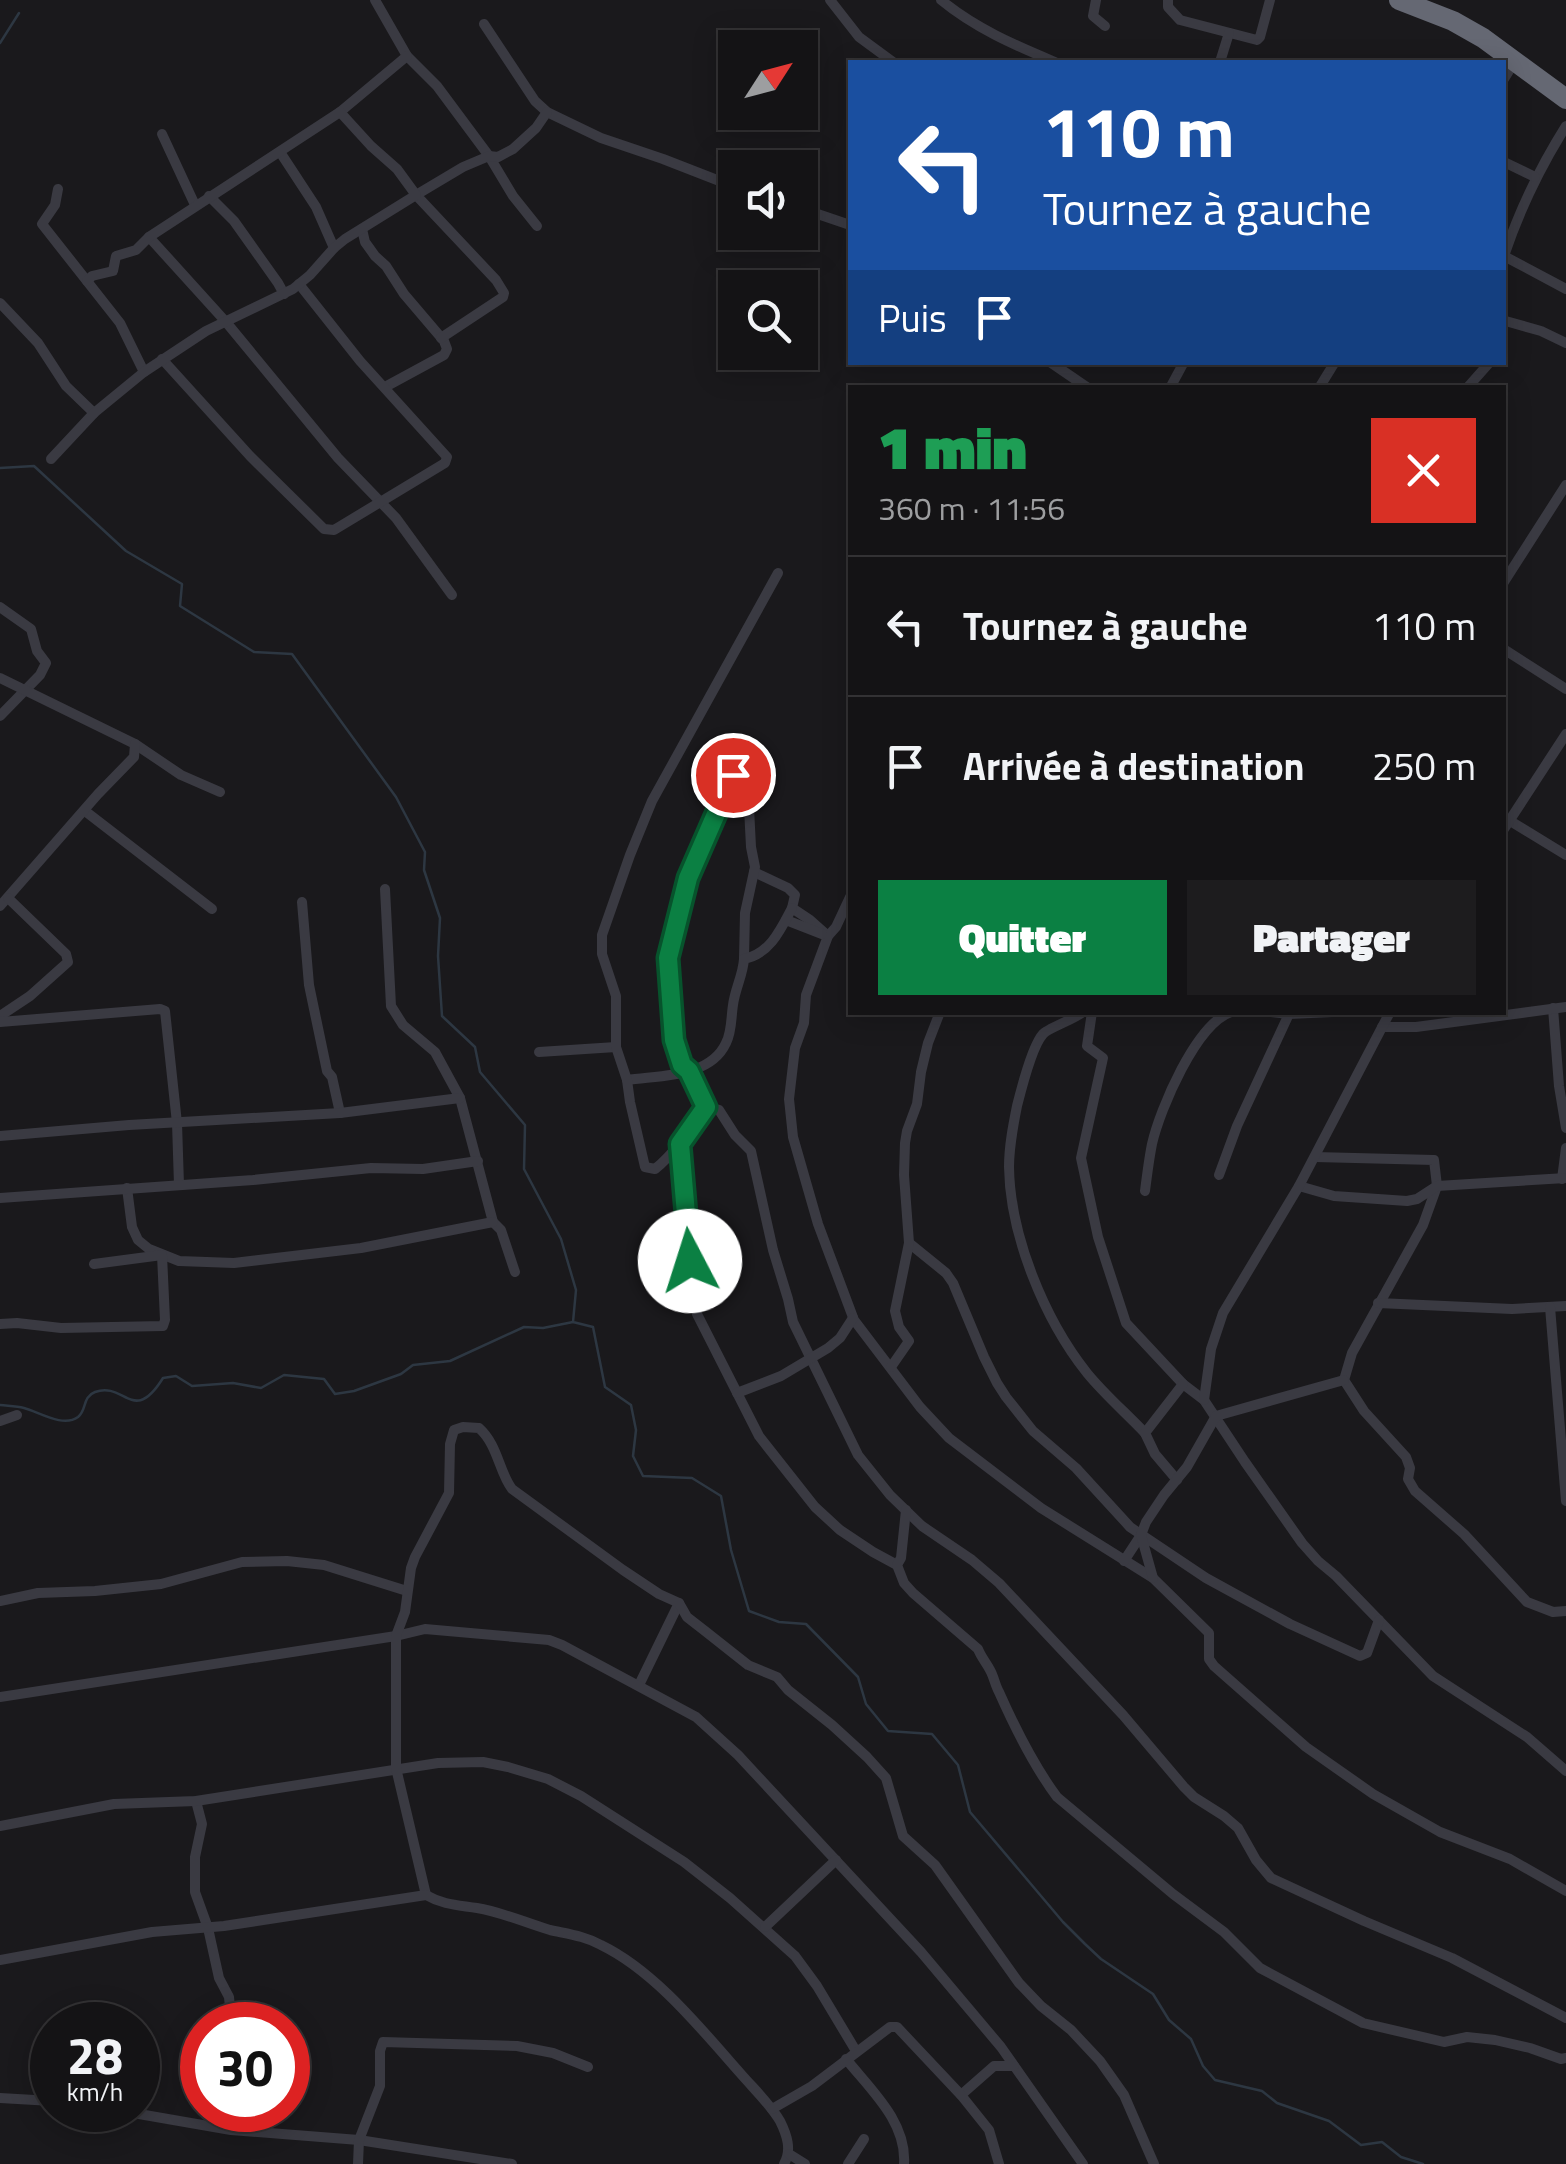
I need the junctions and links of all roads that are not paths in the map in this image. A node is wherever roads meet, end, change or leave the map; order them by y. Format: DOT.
graph roads {
  1 [pos="374,0"];
  2 [pos="830,0"];
  3 [pos="942,0"];
  4 [pos="1096,0"];
  5 [pos="1168,0"];
  6 [pos="1270,0"];
  7 [pos="1399,0"];
  8 [pos="484,24"];
  9 [pos="1106,26"];
  10 [pos="1230,33"];
  11 [pos="407,56"];
  12 [pos="890,60"];
  13 [pos="1050,60"];
  14 [pos="1221,60"];
  15 [pos="1515,60"];
  16 [pos="1506,75"];
  17 [pos="1566,99"];
  18 [pos="340,112"];
  19 [pos="548,112"];
  20 [pos="1566,126"];
  21 [pos="162,134"];
  22 [pos="280,152"];
  23 [pos="489,156"];
  24 [pos="1506,163"];
  25 [pos="1535,177"];
  26 [pos="718,181"];
  27 [pos="58,189"];
  28 [pos="416,194"];
  29 [pos="210,196"];
  30 [pos="196,205"];
  31 [pos="818,214"];
  32 [pos="1506,214"];
  33 [pos="1517,218"];
  34 [pos="848,224"];
  35 [pos="538,226"];
  36 [pos="362,229"];
  37 [pos="149,236"];
  38 [pos="334,248"];
  39 [pos="1506,250"];
  40 [pos="1506,257"];
  41 [pos="87,282"];
  42 [pos="299,284"];
  43 [pos="1566,290"];
  44 [pos="284,294"];
  45 [pos="0,303"];
  46 [pos="226,322"];
  47 [pos="1506,324"];
  48 [pos="441,338"];
  49 [pos="1566,343"];
  50 [pos="162,359"];
  51 [pos="1054,365"];
  52 [pos="1487,365"];
  53 [pos="144,372"];
  54 [pos="1084,385"];
  55 [pos="1470,385"];
  56 [pos="385,387"];
  57 [pos="94,413"];
  58 [pos="50,459"];
  59 [pos="1566,485"];
  60 [pos="382,502"];
  61 [pos="778,573"];
  62 [pos="1506,579"];
  63 [pos="452,595"];
  64 [pos="0,607"];
  65 [pos="1506,651"];
  66 [pos="0,678"];
  67 [pos="1566,689"];
  68 [pos="26,690"];
  69 [pos="0,716"];
  70 [pos="1566,734"];
  71 [pos="135,744"];
  72 [pos="220,792"];
  73 [pos="85,811"];
  74 [pos="1506,818"];
  75 [pos="1566,854"];
  76 [pos="754,872"];
  77 [pos="385,889"];
  78 [pos="848,900"];
  79 [pos="4,902"];
  80 [pos="302,902"];
  81 [pos="792,908"];
  82 [pos="212,909"];
  83 [pos="786,920"];
  84 [pos="828,936"];
  85 [pos="744,959"];
  86 [pos="1566,1007"];
  87 [pos="1553,1008"];
  88 [pos="939,1015"];
  89 [pos="1077,1015"];
  90 [pos="1092,1015"];
  91 [pos="1224,1015"];
  92 [pos="1290,1015"];
  93 [pos="1388,1015"];
  94 [pos="1503,1015"];
  95 [pos="1506,1015"];
  96 [pos="0,1019"];
  97 [pos="1382,1027"];
  98 [pos="616,1047"];
  99 [pos="539,1052"];
  100 [pos="689,1071"];
  101 [pos="627,1080"];
  102 [pos="460,1098"];
  103 [pos="706,1107"];
  104 [pos="340,1113"];
  105 [pos="177,1124"];
  106 [pos="1566,1128"];
  107 [pos="0,1136"];
  108 [pos="680,1144"];
  109 [pos="1566,1148"];
  110 [pos="1314,1157"];
  111 [pos="478,1161"];
  112 [pos="1219,1175"];
  113 [pos="1564,1178"];
  114 [pos="178,1184"];
  115 [pos="1299,1186"];
  116 [pos="1437,1186"];
  117 [pos="127,1188"];
  118 [pos="1145,1191"];
  119 [pos="0,1198"];
  120 [pos="493,1222"];
  121 [pos="909,1243"];
  122 [pos="162,1256"];
  123 [pos="94,1264"];
  124 [pos="515,1272"];
  125 [pos="1378,1303"];
  126 [pos="1566,1306"];
  127 [pos="1550,1307"];
  128 [pos="853,1318"];
  129 [pos="0,1324"];
  130 [pos="810,1359"];
  131 [pos="891,1367"];
  132 [pos="1344,1380"];
  133 [pos="1183,1384"];
  134 [pos="737,1393"];
  135 [pos="1204,1400"];
  136 [pos="17,1415"];
  137 [pos="1216,1416"];
  138 [pos="0,1420"];
  139 [pos="1146,1433"];
  140 [pos="1176,1480"];
  141 [pos="1566,1501"];
  142 [pos="906,1510"];
  143 [pos="1141,1535"];
  144 [pos="1124,1561"];
  145 [pos="897,1564"];
  146 [pos="1153,1578"];
  147 [pos="407,1591"];
  148 [pos="0,1601"];
  149 [pos="680,1603"];
  150 [pos="1566,1611"];
  151 [pos="1380,1620"];
  152 [pos="396,1636"];
  153 [pos="639,1685"];
  154 [pos="0,1698"];
  155 [pos="396,1768"];
  156 [pos="1566,1772"];
  157 [pos="196,1801"];
  158 [pos="0,1826"];
  159 [pos="836,1860"];
  160 [pos="1566,1890"];
  161 [pos="426,1896"];
  162 [pos="764,1927"];
  163 [pos="208,1928"];
  164 [pos="0,1960"];
  165 [pos="230,2002"];
  166 [pos="1566,2018"];
  167 [pos="851,2055"];
  168 [pos="1566,2058"];
  169 [pos="1014,2066"];
  170 [pos="588,2067"];
  171 [pos="960,2095"];
  172 [pos="0,2098"];
  173 [pos="30,2100"];
  174 [pos="772,2109"];
  175 [pos="160,2118"];
  176 [pos="864,2139"];
  177 [pos="358,2140"];
  178 [pos="787,2159"];
  179 [pos="358,2164"];
  180 [pos="512,2164"];
  181 [pos="804,2164"];
  182 [pos="848,2164"];
  183 [pos="904,2164"];
  184 [pos="999,2164"];
  185 [pos="1084,2164"];
  186 [pos="1154,2164"];
  1 -- 11 [label="street"];
  2 -- 12 [label="street"];
  3 -- 13 [label="street"];
  4 -- 9 [label="street"];
  5 -- 10 [label="street"];
  6 -- 10 [label="street"];
  7 -- 15 [label="highway"];
  8 -- 19 [label="street"];
  10 -- 14 [label="street"];
  11 -- 18 [label="street"];
  11 -- 23 [label="street"];
  15 -- 16 [label="street"];
  15 -- 17 [label="highway"];
  18 -- 22 [label="street"];
  18 -- 28 [label="street"];
  19 -- 23 [label="street"];
  19 -- 26 [label="street"];
  20 -- 25 [label="street"];
  21 -- 30 [label="street"];
  22 -- 29 [label="street"];
  22 -- 38 [label="street"];
  23 -- 28 [label="street"];
  23 -- 35 [label="street"];
  24 -- 25 [label="street"];
  25 -- 33 [label="street"];
  27 -- 41 [label="street"];
  28 -- 36 [label="street"];
  28 -- 48 [label="street"];
  29 -- 30 [label="street"];
  29 -- 44 [label="street"];
  30 -- 37 [label="street"];
  31 -- 34 [label="street"];
  32 -- 33 [label="street"];
  33 -- 39 [label="street"];
  36 -- 38 [label="street"];
  36 -- 48 [label="street"];
  37 -- 41 [label="street"];
  37 -- 46 [label="street"];
  38 -- 42 [label="street"];
  40 -- 43 [label="street"];
  41 -- 53 [label="street"];
  42 -- 44 [label="street"];
  42 -- 56 [label="street"];
  44 -- 46 [label="street"];
  45 -- 57 [label="street"];
  46 -- 50 [label="street"];
  46 -- 60 [label="street"];
  47 -- 49 [label="street"];
  48 -- 56 [label="street"];
  50 -- 53 [label="street"];
  50 -- 60 [label="street"];
  51 -- 54 [label="street"];
  52 -- 55 [label="street"];
  53 -- 57 [label="street"];
  56 -- 60 [label="street"];
  57 -- 58 [label="street"];
  59 -- 62 [label="street"];
  60 -- 63 [label="street"];
  61 -- 98 [label="street"];
  64 -- 68 [label="street"];
  65 -- 67 [label="street"];
  66 -- 68 [label="street"];
  68 -- 69 [label="street"];
  68 -- 71 [label="street"];
  70 -- 74 [label="street"];
  71 -- 72 [label="street"];
  71 -- 73 [label="street"];
  73 -- 79 [label="street"];
  73 -- 82 [label="street"];
  74 -- 75 [label="street"];
  76 -- 81 [label="street"];
  76 -- 85 [label="street"];
  76 -- 100 [label="street"];
  77 -- 102 [label="street"];
  78 -- 84 [label="street"];
  79 -- 96 [label="street"];
  80 -- 104 [label="street"];
  81 -- 83 [label="street"];
  81 -- 84 [label="street"];
  83 -- 84 [label="street"];
  83 -- 85 [label="street"];
  84 -- 128 [label="street"];
  85 -- 100 [label="street"];
  86 -- 87 [label="street"];
  87 -- 95 [label="street"];
  87 -- 106 [label="street"];
  88 -- 121 [label="street"];
  89 -- 139 [label="street"];
  90 -- 133 [label="street"];
  91 -- 118 [label="street"];
  92 -- 112 [label="street"];
  93 -- 97 [label="street"];
  94 -- 97 [label="street"];
  96 -- 105 [label="street"];
  97 -- 110 [label="street"];
  98 -- 99 [label="street"];
  98 -- 101 [label="street"];
  100 -- 101 [label="street"];
  100 -- 103 [label="street"];
  101 -- 108 [label="street"];
  102 -- 104 [label="street"];
  102 -- 111 [label="street"];
  103 -- 108 [label="street"];
  103 -- 130 [label="street"];
  104 -- 105 [label="street"];
  105 -- 107 [label="street"];
  105 -- 114 [label="street"];
  108 -- 134 [label="street"];
  109 -- 113 [label="street"];
  110 -- 115 [label="street"];
  110 -- 116 [label="street"];
  111 -- 114 [label="street"];
  111 -- 120 [label="street"];
  113 -- 116 [label="street"];
  114 -- 117 [label="street"];
  115 -- 116 [label="street"];
  115 -- 135 [label="street"];
  116 -- 125 [label="street"];
  117 -- 119 [label="street"];
  117 -- 122 [label="street"];
  120 -- 122 [label="street"];
  120 -- 124 [label="street"];
  121 -- 131 [label="street"];
  121 -- 143 [label="street"];
  122 -- 123 [label="street"];
  122 -- 129 [label="street"];
  125 -- 127 [label="street"];
  125 -- 132 [label="street"];
  126 -- 127 [label="street"];
  127 -- 141 [label="street"];
  128 -- 130 [label="street"];
  128 -- 131 [label="street"];
  130 -- 134 [label="street"];
  130 -- 142 [label="street"];
  131 -- 144 [label="street"];
  132 -- 137 [label="street"];
  132 -- 150 [label="street"];
  133 -- 135 [label="street"];
  133 -- 139 [label="street"];
  134 -- 145 [label="street"];
  135 -- 137 [label="street"];
  136 -- 138 [label="street"];
  137 -- 140 [label="street"];
  137 -- 151 [label="street"];
  139 -- 140 [label="street"];
  140 -- 143 [label="street"];
  142 -- 145 [label="street"];
  142 -- 166 [label="street"];
  143 -- 144 [label="street"];
  143 -- 146 [label="street"];
  143 -- 151 [label="street"];
  144 -- 146 [label="street"];
  145 -- 168 [label="street"];
  146 -- 160 [label="street"];
  147 -- 148 [label="street"];
  147 -- 149 [label="street"];
  147 -- 152 [label="street"];
  149 -- 153 [label="street"];
  149 -- 186 [label="street"];
  151 -- 156 [label="street"];
  152 -- 153 [label="street"];
  152 -- 154 [label="street"];
  152 -- 155 [label="street"];
  153 -- 159 [label="street"];
  155 -- 157 [label="street"];
  155 -- 161 [label="street"];
  155 -- 162 [label="street"];
  157 -- 158 [label="street"];
  157 -- 163 [label="street"];
  159 -- 162 [label="street"];
  159 -- 169 [label="street"];
  161 -- 163 [label="street"];
  161 -- 174 [label="street"];
  162 -- 167 [label="street"];
  163 -- 164 [label="street"];
  163 -- 165 [label="street"];
  167 -- 171 [label="street"];
  167 -- 174 [label="street"];
  167 -- 183 [label="street"];
  169 -- 171 [label="street"];
  169 -- 185 [label="street"];
  170 -- 177 [label="street"];
  171 -- 184 [label="street"];
  172 -- 173 [label="street"];
  174 -- 178 [label="street"];
  175 -- 177 [label="street"];
  176 -- 182 [label="street"];
  177 -- 179 [label="street"];
  177 -- 180 [label="street"];
  178 -- 181 [label="street"];
}
